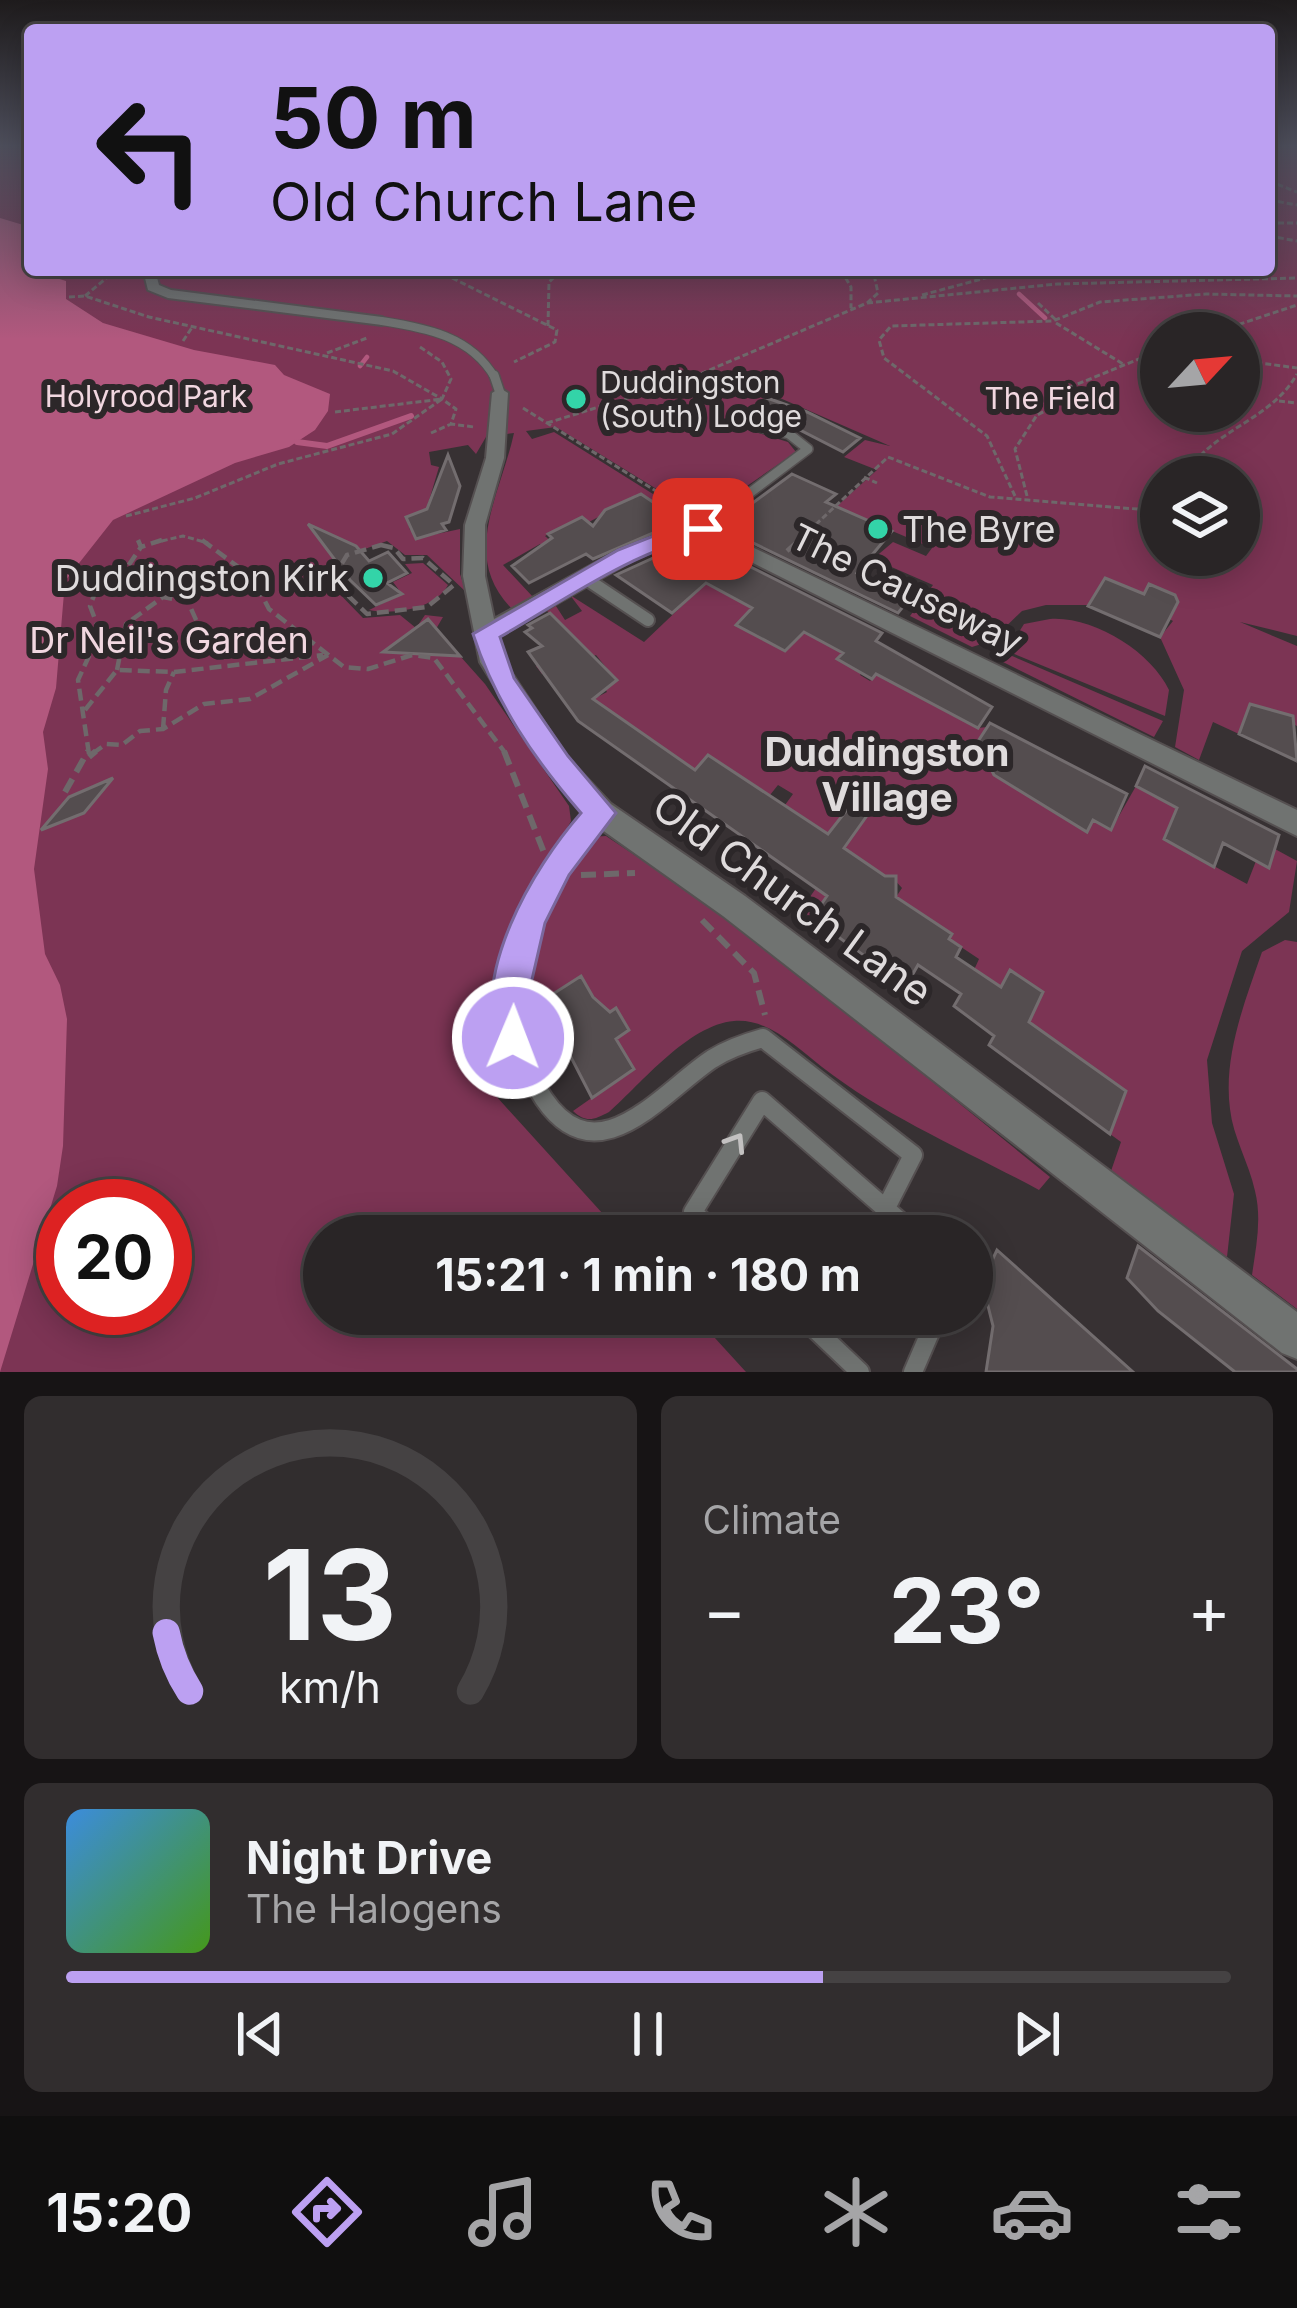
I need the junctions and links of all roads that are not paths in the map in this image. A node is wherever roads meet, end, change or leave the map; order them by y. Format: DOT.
graph roads {
  1 [pos="150,276"];
  2 [pos="382,321"];
  3 [pos="500,393"];
  4 [pos="756,426"];
  5 [pos="699,527"];
  6 [pos="586,578"];
  7 [pos="648,620"];
  8 [pos="485,634"];
  9 [pos="601,813"];
  10 [pos="1297,824"];
  11 [pos="887,1206"];
  12 [pos="696,1215"];
  13 [pos="896,1215"];
  14 [pos="821,1335"];
  15 [pos="929,1335"];
  16 [pos="1297,1338"];
  17 [pos="860,1372"];
  18 [pos="913,1372"];
  1 -- 2 [label="street"];
  2 -- 3 [label="lane"];
  3 -- 8 [label="street, Old Church Lane"];
  4 -- 5 [label="lane"];
  5 -- 6 [label="street"];
  5 -- 10 [label="street, The Causeway"];
  6 -- 7 [label="lane"];
  6 -- 8 [label="street"];
  8 -- 9 [label="street, Old Church Lane"];
  9 -- 11 [label="lane"];
  9 -- 16 [label="street, Old Church Lane"];
  12 -- 11 [label="lane, one-way"];
  11 -- 13 [label="lane"];
  14 -- 17 [label="lane"];
  15 -- 18 [label="lane"];
}
